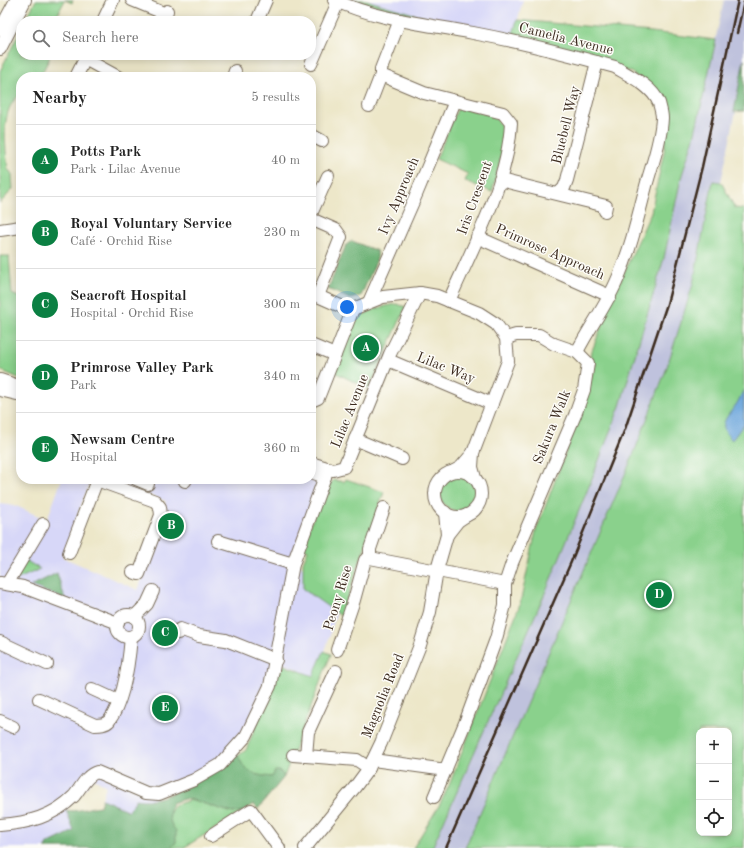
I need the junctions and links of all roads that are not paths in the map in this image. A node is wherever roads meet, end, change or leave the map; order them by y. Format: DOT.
graph roads {
  1 [pos="16,0"];
  2 [pos="25,0"];
  3 [pos="113,0"];
  4 [pos="132,0"];
  5 [pos="266,0"];
  6 [pos="336,1"];
  7 [pos="167,11"];
  8 [pos="17,16"];
  9 [pos="105,16"];
  10 [pos="260,16"];
  11 [pos="16,18"];
  12 [pos="400,20"];
  13 [pos="0,30"];
  14 [pos="0,49"];
  15 [pos="316,51"];
  16 [pos="84,60"];
  17 [pos="91,60"];
  18 [pos="313,60"];
  19 [pos="597,62"];
  20 [pos="311,64"];
  21 [pos="78,72"];
  22 [pos="110,72"];
  23 [pos="382,75"];
  24 [pos="455,101"];
  25 [pos="369,106"];
  26 [pos="328,176"];
  27 [pos="500,180"];
  28 [pos="559,193"];
  29 [pos="316,205"];
  30 [pos="605,211"];
  31 [pos="316,220"];
  32 [pos="16,228"];
  33 [pos="0,230"];
  34 [pos="478,237"];
  35 [pos="316,291"];
  36 [pos="420,293"];
  37 [pos="316,296"];
  38 [pos="610,296"];
  39 [pos="449,300"];
  40 [pos="368,302"];
  41 [pos="353,309"];
  42 [pos="506,338"];
  43 [pos="316,347"];
  44 [pos="577,352"];
  45 [pos="335,356"];
  46 [pos="388,360"];
  47 [pos="0,380"];
  48 [pos="16,385"];
  49 [pos="0,390"];
  50 [pos="16,394"];
  51 [pos="316,399"];
  52 [pos="492,404"];
  53 [pos="355,439"];
  54 [pos="472,454"];
  55 [pos="402,459"];
  56 [pos="316,466"];
  57 [pos="316,472"];
  58 [pos="326,472"];
  59 [pos="454,472"];
  60 [pos="475,478"];
  61 [pos="95,484"];
  62 [pos="107,484"];
  63 [pos="384,508"];
  64 [pos="445,512"];
  65 [pos="466,515"];
  66 [pos="44,524"];
  67 [pos="447,535"];
  68 [pos="218,541"];
  69 [pos="69,553"];
  70 [pos="370,558"];
  71 [pos="293,564"];
  72 [pos="437,570"];
  73 [pos="133,572"];
  74 [pos="3,584"];
  75 [pos="505,584"];
  76 [pos="153,591"];
  77 [pos="134,618"];
  78 [pos="118,623"];
  79 [pos="164,628"];
  80 [pos="131,637"];
  81 [pos="0,642"];
  82 [pos="337,650"];
  83 [pos="276,660"];
  84 [pos="47,664"];
  85 [pos="336,671"];
  86 [pos="92,689"];
  87 [pos="39,699"];
  88 [pos="118,701"];
  89 [pos="0,721"];
  90 [pos="13,727"];
  91 [pos="293,755"];
  92 [pos="306,756"];
  93 [pos="371,764"];
  94 [pos="446,770"];
  95 [pos="434,797"];
  96 [pos="0,825"];
  97 [pos="212,836"];
  98 [pos="279,848"];
  99 [pos="305,848"];
  1 -- 13 [label="street"];
  2 -- 8 [label="street"];
  3 -- 9 [label="street"];
  4 -- 7 [label="street"];
  5 -- 10 [label="street"];
  6 -- 12 [label="street, Camelia Avenue"];
  6 -- 15 [label="street"];
  11 -- 14 [label="street"];
  12 -- 19 [label="street, Camelia Avenue"];
  12 -- 23 [label="street"];
  16 -- 21 [label="street"];
  17 -- 22 [label="street"];
  18 -- 20 [label="street"];
  19 -- 28 [label="street, Bluebell Way"];
  19 -- 38 [label="street, Camelia Avenue"];
  23 -- 24 [label="street, Iris Crescent"];
  23 -- 25 [label="street"];
  24 -- 27 [label="street, Iris Crescent"];
  24 -- 40 [label="street, Ivy Approach"];
  26 -- 29 [label="street"];
  27 -- 28 [label="street"];
  27 -- 34 [label="street, Iris Crescent"];
  28 -- 30 [label="street"];
  31 -- 35 [label="street"];
  32 -- 33 [label="street"];
  34 -- 38 [label="street, Primrose Approach"];
  34 -- 39 [label="street, Iris Crescent"];
  36 -- 39 [label="street"];
  36 -- 40 [label="street"];
  36 -- 46 [label="street, Lilac Avenue"];
  37 -- 41 [label="street"];
  38 -- 44 [label="street, Camelia Avenue"];
  39 -- 42 [label="street"];
  40 -- 41 [label="street"];
  41 -- 45 [label="street"];
  42 -- 44 [label="street"];
  42 -- 52 [label="street, Magnolia Road"];
  43 -- 45 [label="street"];
  44 -- 75 [label="street, Sakura Walk"];
  45 -- 51 [label="street"];
  46 -- 52 [label="street, Lilac Way"];
  46 -- 53 [label="street, Lilac Avenue"];
  47 -- 48 [label="street"];
  49 -- 50 [label="street"];
  52 -- 54 [label="street, Magnolia Road"];
  53 -- 55 [label="street"];
  53 -- 58 [label="street, Lilac Avenue"];
  54 -- 59 [label="street, Magnolia Road"];
  54 -- 60 [label="street, Magnolia Road"];
  56 -- 58 [label="street, Lilac Avenue"];
  57 -- 58 [label="street"];
  58 -- 71 [label="street"];
  59 -- 60 [label="street"];
  59 -- 64 [label="street, Magnolia Road"];
  60 -- 65 [label="street, Magnolia Road"];
  61 -- 69 [label="street"];
  62 -- 73 [label="street"];
  63 -- 70 [label="street, Peony Rise"];
  64 -- 65 [label="street"];
  64 -- 67 [label="street, Magnolia Road"];
  65 -- 67 [label="street, Magnolia Road"];
  66 -- 74 [label="street"];
  67 -- 72 [label="street, Magnolia Road"];
  68 -- 71 [label="street"];
  70 -- 72 [label="street, Peony Rise"];
  70 -- 82 [label="street, Peony Rise"];
  71 -- 83 [label="street"];
  72 -- 75 [label="street"];
  72 -- 93 [label="street, Magnolia Road"];
  74 -- 78 [label="street"];
  75 -- 94 [label="street, Sakura Walk"];
  76 -- 77 [label="street"];
  77 -- 78 [label="street"];
  77 -- 80 [label="street"];
  78 -- 80 [label="street"];
  79 -- 83 [label="street"];
  80 -- 88 [label="street"];
  81 -- 84 [label="street"];
  83 -- 96 [label="street"];
  85 -- 92 [label="street"];
  86 -- 88 [label="street"];
  87 -- 88 [label="street"];
  89 -- 90 [label="street"];
  91 -- 92 [label="street"];
  92 -- 93 [label="street"];
  93 -- 94 [label="street"];
  93 -- 99 [label="street, Magnolia Road"];
  94 -- 95 [label="street, Sakura Walk"];
  97 -- 98 [label="street"];
}
